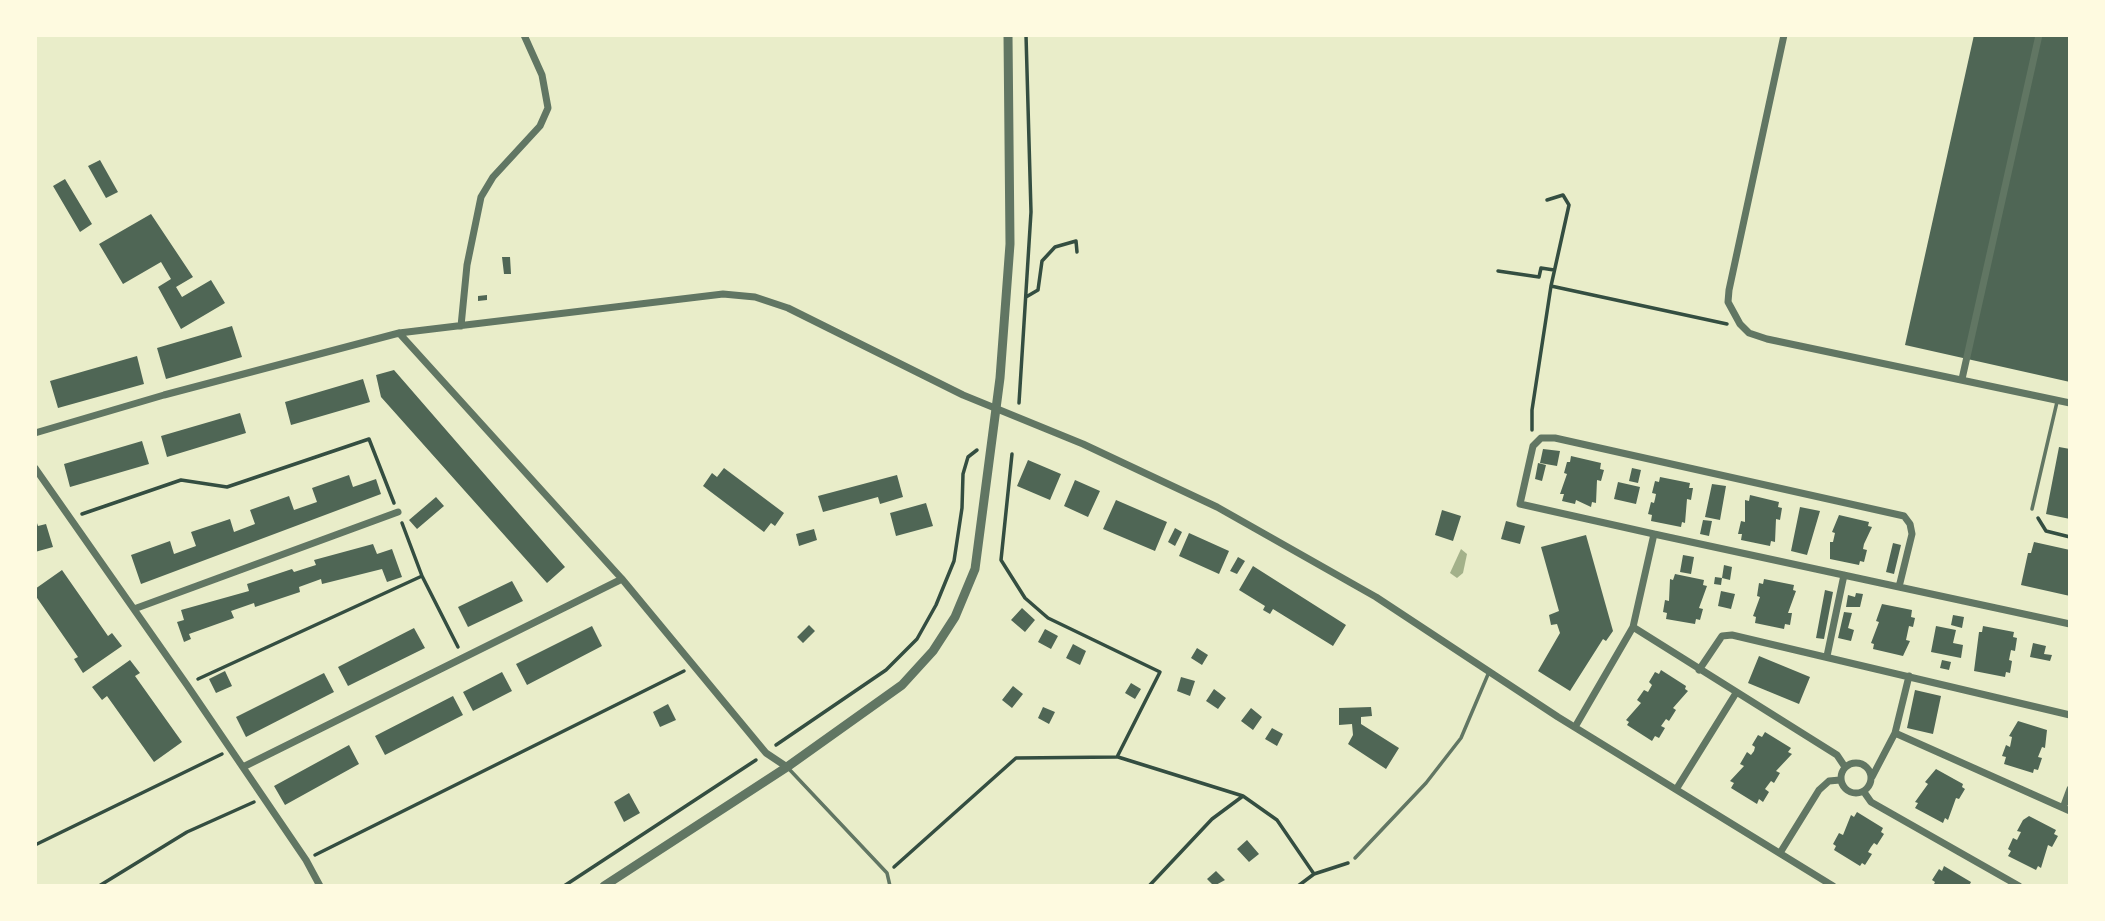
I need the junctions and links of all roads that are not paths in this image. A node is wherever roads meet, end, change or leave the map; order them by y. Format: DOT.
graph roads {
  1 [pos="524,35"];
  2 [pos="1008,35"];
  3 [pos="1784,35"];
  4 [pos="2039,35"];
  5 [pos="461,327"];
  6 [pos="399,333"];
  7 [pos="1962,379"];
  8 [pos="2057,400"];
  9 [pos="2070,402"];
  10 [pos="997,407"];
  11 [pos="35,433"];
  12 [pos="35,468"];
  13 [pos="2032,509"];
  14 [pos="398,512"];
  15 [pos="1654,534"];
  16 [pos="1844,575"];
  17 [pos="622,579"];
  18 [pos="1899,587"];
  19 [pos="134,609"];
  20 [pos="2070,624"];
  21 [pos="1633,627"];
  22 [pos="1827,656"];
  23 [pos="1699,670"];
  24 [pos="1489,672"];
  25 [pos="1909,676"];
  26 [pos="1736,693"];
  27 [pos="2070,715"];
  28 [pos="1575,727"];
  29 [pos="1895,733"];
  30 [pos="243,767"];
  31 [pos="787,767"];
  32 [pos="1845,767"];
  33 [pos="1872,777"];
  34 [pos="1840,780"];
  35 [pos="1677,788"];
  36 [pos="2070,789"];
  37 [pos="1864,792"];
  38 [pos="2066,809"];
  39 [pos="1780,853"];
  40 [pos="1355,858"];
  41 [pos="320,886"];
  42 [pos="604,886"];
  43 [pos="890,886"];
  44 [pos="1833,886"];
  45 [pos="2019,886"];
  1 -- 5 [label="street"];
  2 -- 10 [label="street"];
  3 -- 7 [label="street"];
  4 -- 7 [label="street"];
  5 -- 6 [label="street"];
  5 -- 10 [label="street"];
  6 -- 11 [label="street"];
  6 -- 17 [label="street"];
  7 -- 8 [label="street"];
  8 -- 9 [label="street"];
  8 -- 13 [label="lane"];
  10 -- 24 [label="street"];
  10 -- 31 [label="street"];
  12 -- 19 [label="street"];
  14 -- 19 [label="street"];
  15 -- 16 [label="street"];
  15 -- 18 [label="street"];
  15 -- 21 [label="street"];
  16 -- 18 [label="street"];
  16 -- 22 [label="street"];
  17 -- 30 [label="street"];
  17 -- 31 [label="street"];
  18 -- 20 [label="street"];
  19 -- 30 [label="street"];
  21 -- 23 [label="street"];
  21 -- 28 [label="street"];
  22 -- 23 [label="street"];
  22 -- 25 [label="street"];
  23 -- 26 [label="street"];
  24 -- 28 [label="street"];
  24 -- 40 [label="lane"];
  25 -- 27 [label="street"];
  25 -- 29 [label="street"];
  26 -- 32 [label="street"];
  26 -- 35 [label="street"];
  28 -- 35 [label="street"];
  29 -- 33 [label="street"];
  29 -- 38 [label="street"];
  30 -- 41 [label="street"];
  31 -- 42 [label="street"];
  31 -- 43 [label="lane"];
  32 -- 33 [label="street"];
  32 -- 34 [label="street"];
  33 -- 37 [label="street"];
  34 -- 37 [label="street"];
  34 -- 39 [label="street"];
  35 -- 39 [label="street"];
  36 -- 38 [label="street"];
  37 -- 45 [label="street"];
  39 -- 44 [label="street"];
}
